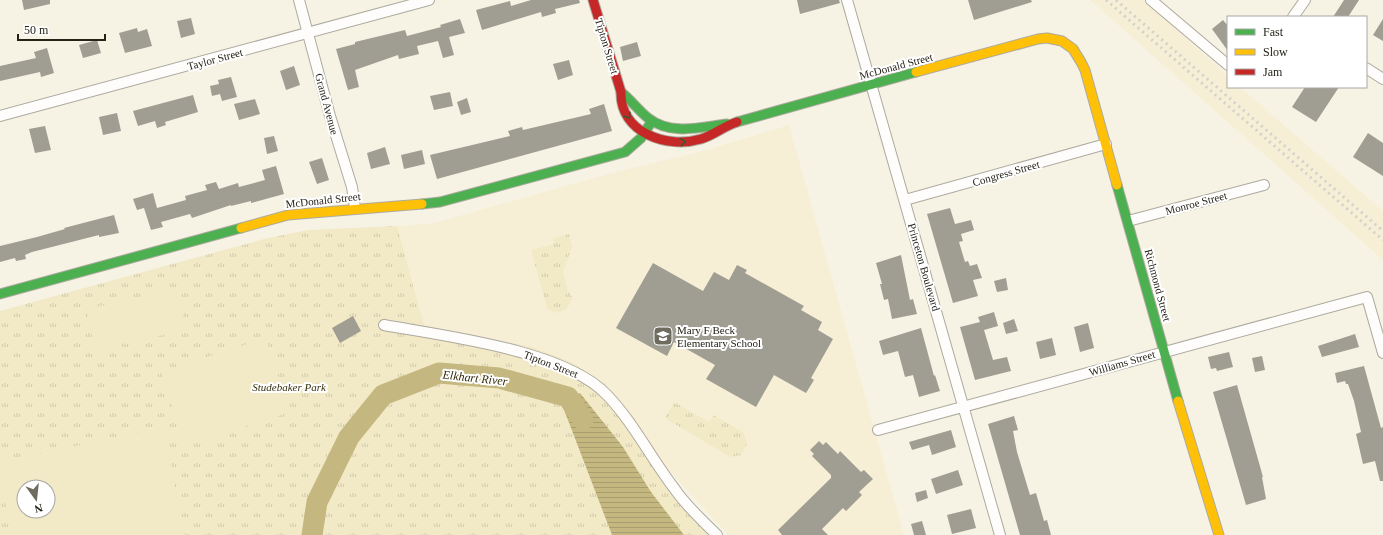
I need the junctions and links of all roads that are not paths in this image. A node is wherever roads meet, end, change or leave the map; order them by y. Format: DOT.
graph roads {
  1 [pos="299,0"];
  2 [pos="429,0"];
  3 [pos="594,0"];
  4 [pos="847,0"];
  5 [pos="1151,0"];
  6 [pos="1305,0"];
  7 [pos="1294,16"];
  8 [pos="309,34"];
  9 [pos="1068,44"];
  10 [pos="1227,64"];
  11 [pos="1367,69"];
  12 [pos="1383,78"];
  13 [pos="871,84"];
  14 [pos="622,92"];
  15 [pos="0,116"];
  16 [pos="652,121"];
  17 [pos="730,124"];
  18 [pos="645,134"];
  19 [pos="1106,144"];
  20 [pos="1264,185"];
  21 [pos="905,200"];
  22 [pos="355,208"];
  23 [pos="1128,221"];
  24 [pos="0,294"];
  25 [pos="384,325"];
  26 [pos="1163,351"];
  27 [pos="1383,353"];
  28 [pos="963,407"];
  29 [pos="878,430"];
  30 [pos="717,535"];
  31 [pos="1000,535"];
  32 [pos="1219,535"];
  1 -- 8 [label="street, Grand Avenue"];
  2 -- 8 [label="street, Taylor Street"];
  3 -- 14 [label="street, Tipton Street"];
  4 -- 13 [label="street, Princeton Boulevard"];
  5 -- 10 [label="street"];
  6 -- 7 [label="street"];
  8 -- 15 [label="street, Taylor Street"];
  8 -- 22 [label="street, Grand Avenue"];
  9 -- 13 [label="street, McDonald Street"];
  9 -- 19 [label="street, Richmond Street"];
  11 -- 12 [label="street"];
  13 -- 17 [label="street, McDonald Street"];
  13 -- 21 [label="street, Princeton Boulevard"];
  14 -- 16 [label="street, Tipton Street"];
  14 -- 18 [label="street, Tipton Street, one-way"];
  16 -- 17 [label="street, McDonald Street"];
  16 -- 18 [label="street, McDonald Street"];
  18 -- 17 [label="street, McDonald Street, one-way"];
  18 -- 22 [label="street, McDonald Street"];
  19 -- 21 [label="street, Congress Street"];
  19 -- 23 [label="street, Richmond Street"];
  20 -- 23 [label="street, Monroe Street"];
  21 -- 28 [label="street, Princeton Boulevard"];
  22 -- 24 [label="street, McDonald Street"];
  23 -- 26 [label="street, Richmond Street"];
  25 -- 30 [label="street, Tipton Street"];
  26 -- 27 [label="street, Williams Street"];
  26 -- 28 [label="street, Williams Street"];
  26 -- 32 [label="street, Richmond Street"];
  28 -- 29 [label="street, Williams Street"];
  28 -- 31 [label="street, Princeton Boulevard"];
}
